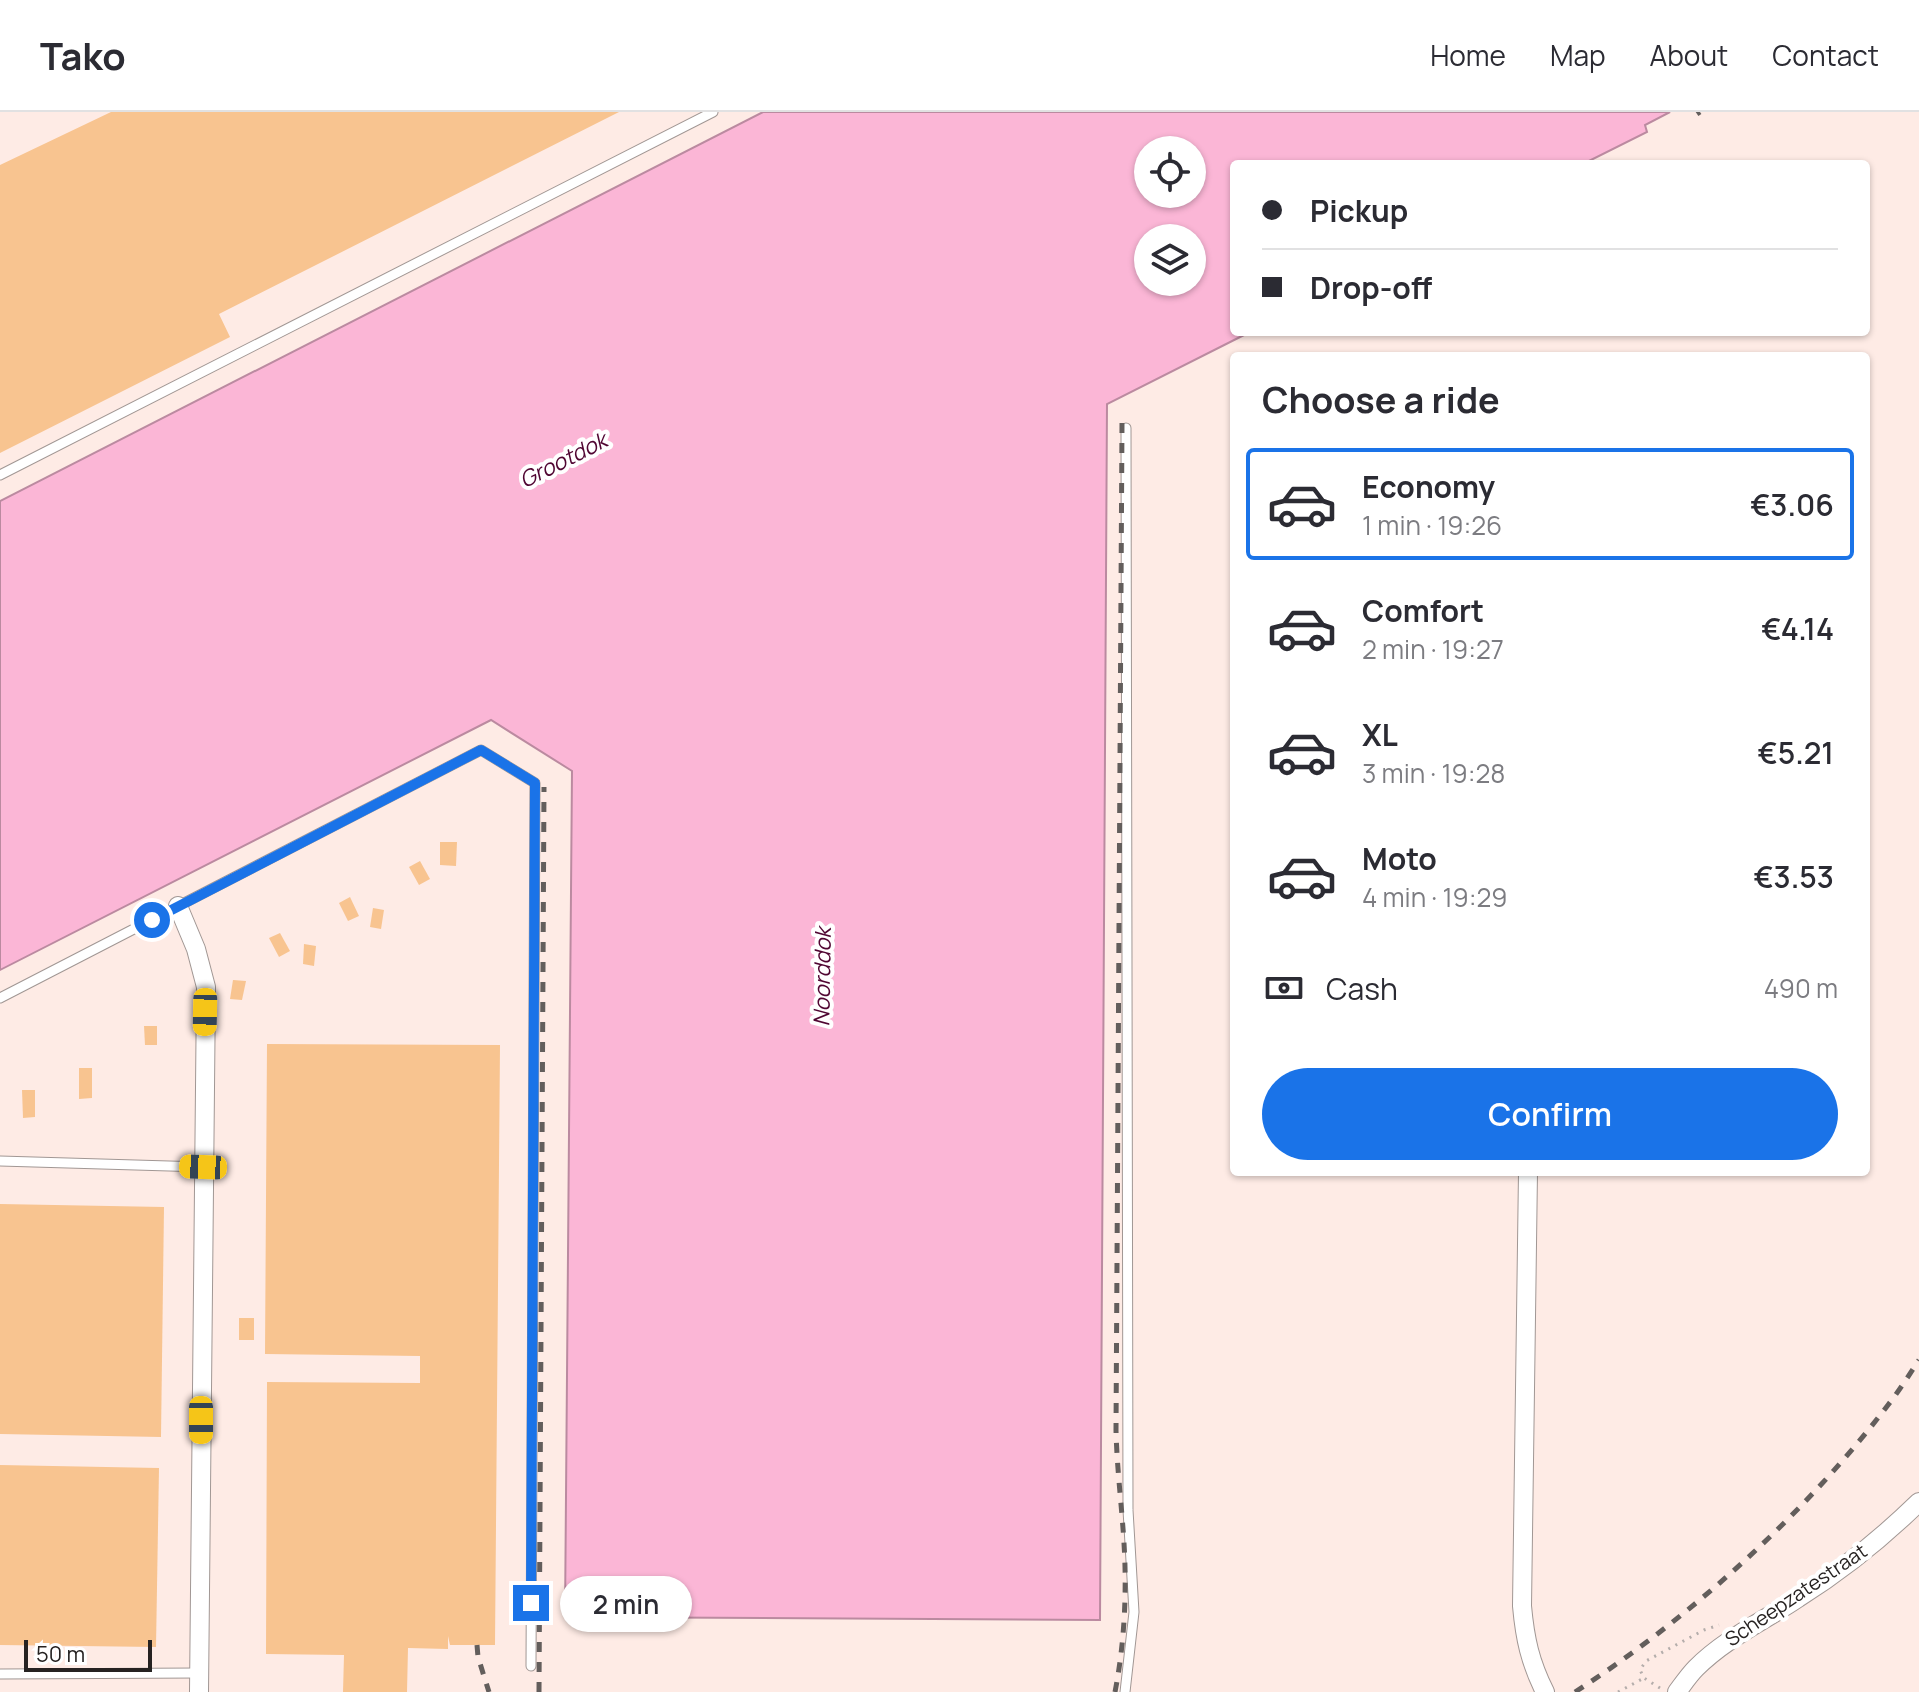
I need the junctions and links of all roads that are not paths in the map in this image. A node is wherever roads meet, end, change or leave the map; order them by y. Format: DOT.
graph roads {
  1 [pos="713,112"];
  2 [pos="1126,428"];
  3 [pos="0,475"];
  4 [pos="178,906"];
  5 [pos="0,998"];
  6 [pos="0,1161"];
  7 [pos="203,1167"];
  8 [pos="1528,1176"];
  9 [pos="1919,1502"];
  10 [pos="531,1666"];
  11 [pos="199,1673"];
  12 [pos="0,1674"];
  13 [pos="199,1692"];
  14 [pos="1125,1692"];
  15 [pos="1545,1692"];
  16 [pos="1677,1692"];
  1 -- 3 [label="lane"];
  2 -- 14 [label="lane"];
  4 -- 5 [label="lane"];
  4 -- 7 [label="street"];
  4 -- 10 [label="lane"];
  6 -- 7 [label="lane"];
  7 -- 11 [label="street"];
  8 -- 15 [label="street"];
  9 -- 16 [label="street, Scheepzatestraat"];
  11 -- 12 [label="lane"];
  11 -- 13 [label="street"];
}
